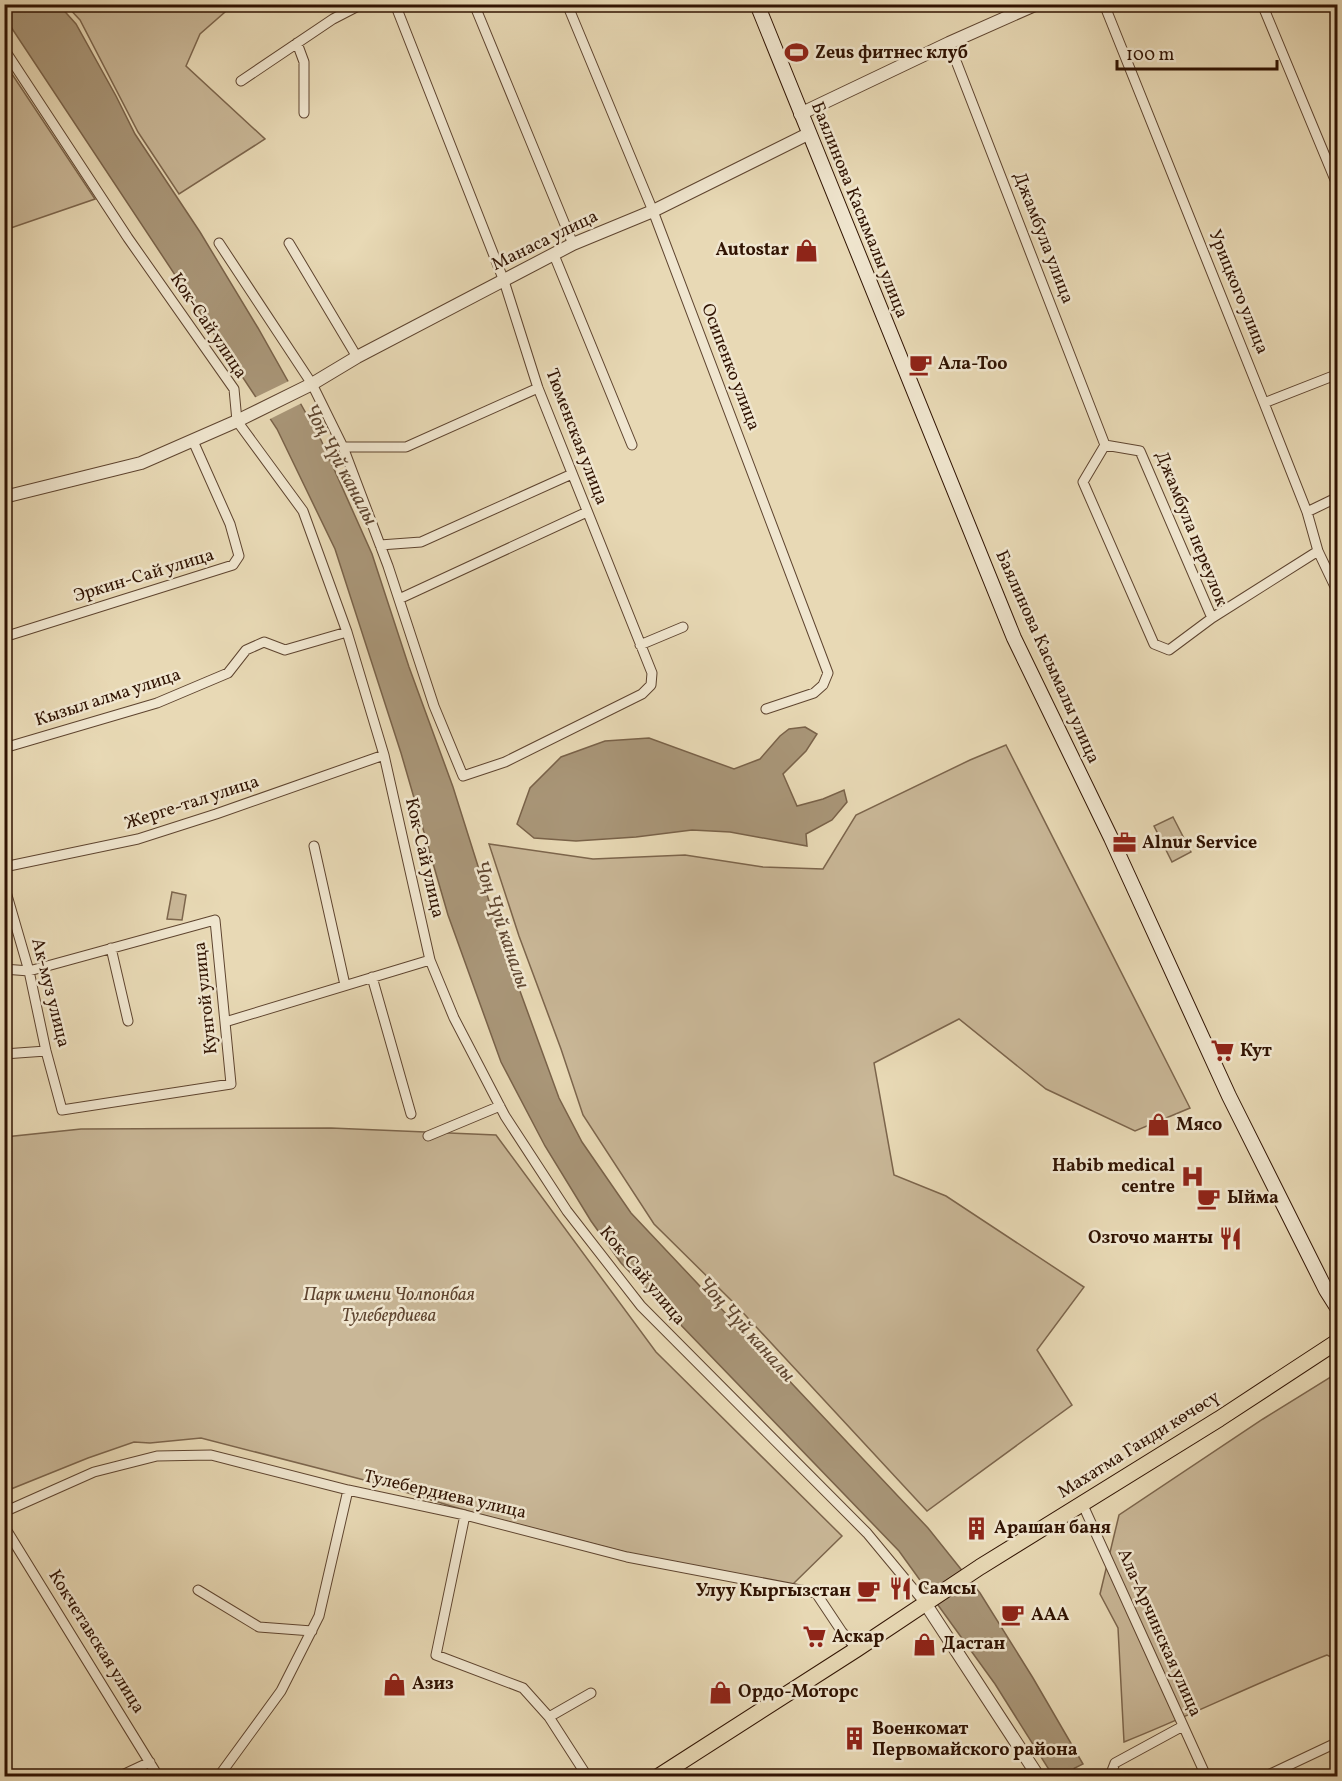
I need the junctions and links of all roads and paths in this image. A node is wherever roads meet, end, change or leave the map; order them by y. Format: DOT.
graph roads {
  1 [pos="362,4"];
  2 [pos="395,4"];
  3 [pos="474,4"];
  4 [pos="567,4"];
  5 [pos="757,4"];
  6 [pos="1037,4"];
  7 [pos="1104,4"];
  8 [pos="1262,4"];
  9 [pos="297,43"];
  10 [pos="949,43"];
  11 [pos="4,50"];
  12 [pos="241,81"];
  13 [pos="304,113"];
  14 [pos="800,114"];
  15 [pos="808,134"];
  16 [pos="1338,187"];
  17 [pos="653,211"];
  18 [pos="219,243"];
  19 [pos="289,243"];
  20 [pos="573,244"];
  21 [pos="554,255"];
  22 [pos="504,281"];
  23 [pos="357,357"];
  24 [pos="1338,374"];
  25 [pos="307,386"];
  26 [pos="538,388"];
  27 [pos="1264,403"];
  28 [pos="237,421"];
  29 [pos="194,441"];
  30 [pos="633,445"];
  31 [pos="1105,445"];
  32 [pos="343,447"];
  33 [pos="572,474"];
  34 [pos="4,497"];
  35 [pos="1338,497"];
  36 [pos="587,512"];
  37 [pos="1307,512"];
  38 [pos="380,545"];
  39 [pos="1318,551"];
  40 [pos="1338,593"];
  41 [pos="399,599"];
  42 [pos="1212,618"];
  43 [pos="683,627"];
  44 [pos="347,632"];
  45 [pos="4,637"];
  46 [pos="640,645"];
  47 [pos="766,709"];
  48 [pos="4,748"];
  49 [pos="384,755"];
  50 [pos="314,846"];
  51 [pos="4,867"];
  52 [pos="4,885"];
  53 [pos="111,948"];
  54 [pos="430,960"];
  55 [pos="4,969"];
  56 [pos="29,971"];
  57 [pos="372,977"];
  58 [pos="345,985"];
  59 [pos="128,1021"];
  60 [pos="225,1022"];
  61 [pos="46,1051"];
  62 [pos="4,1054"];
  63 [pos="500,1107"];
  64 [pos="62,1110"];
  65 [pos="411,1114"];
  66 [pos="428,1136"];
  67 [pos="1338,1309"];
  68 [pos="1338,1341"];
  69 [pos="348,1490"];
  70 [pos="1082,1503"];
  71 [pos="4,1512"];
  72 [pos="465,1515"];
  73 [pos="4,1526"];
  74 [pos="198,1590"];
  75 [pos="925,1603"];
  76 [pos="312,1631"];
  77 [pos="857,1649"];
  78 [pos="591,1692"];
  79 [pos="549,1718"];
  80 [pos="1183,1726"];
  81 [pos="1338,1742"];
  82 [pos="150,1762"];
  83 [pos="1278,1774"];
  84 [pos="120,1776"];
  85 [pos="158,1776"];
  86 [pos="219,1776"];
  87 [pos="587,1776"];
  88 [pos="659,1776"];
  89 [pos="1038,1776"];
  90 [pos="1110,1776"];
  91 [pos="1206,1776"];
  92 [pos="1266,1776"];
  1 -- 9 [label="street"];
  2 -- 22 [label="street, Тюменская улица"];
  3 -- 20 [label="street"];
  4 -- 17 [label="street, Осипенко улица"];
  5 -- 14 [label="main road, Баялинова Касымалы улица"];
  6 -- 10 [label="street"];
  7 -- 27 [label="street, Урицкого улица"];
  8 -- 16 [label="street"];
  9 -- 12 [label="street"];
  9 -- 13 [label="street"];
  10 -- 14 [label="street"];
  10 -- 31 [label="street, Джамбула улица"];
  11 -- 28 [label="street, Кок-Сай улица"];
  14 -- 15 [label="main road, Баялинова Касымалы улица"];
  15 -- 17 [label="street, Манаса улица"];
  15 -- 67 [label="main road, Баялинова Касымалы улица"];
  17 -- 20 [label="street, Манаса улица"];
  17 -- 47 [label="street, Осипенко улица"];
  18 -- 25 [label="street"];
  19 -- 23 [label="street"];
  20 -- 21 [label="street, Манаса улица"];
  21 -- 22 [label="street, Манаса улица"];
  21 -- 30 [label="street"];
  22 -- 23 [label="street, Манаса улица"];
  22 -- 26 [label="street, Тюменская улица"];
  23 -- 25 [label="street, Манаса улица"];
  24 -- 27 [label="street"];
  25 -- 28 [label="street, Манаса улица"];
  25 -- 32 [label="street"];
  26 -- 32 [label="street"];
  26 -- 33 [label="street, Тюменская улица"];
  27 -- 37 [label="street, Урицкого улица"];
  28 -- 29 [label="street"];
  28 -- 44 [label="street, Кок-Сай улица"];
  29 -- 34 [label="street"];
  29 -- 45 [label="street, Эркин-Сай улица"];
  31 -- 42 [label="street, Джамбула переулок"];
  31 -- 42 [label="street, Джамбула переулок"];
  32 -- 38 [label="street"];
  33 -- 36 [label="street, Тюменская улица"];
  33 -- 38 [label="street"];
  35 -- 37 [label="street"];
  36 -- 41 [label="street"];
  36 -- 46 [label="street, Тюменская улица"];
  37 -- 39 [label="street, Урицкого улица"];
  38 -- 41 [label="street"];
  39 -- 40 [label="street, Урицкого улица"];
  39 -- 42 [label="street"];
  41 -- 46 [label="street, Тюменская улица"];
  43 -- 46 [label="street"];
  44 -- 48 [label="street, Кызыл алма улица"];
  44 -- 49 [label="street, Кок-Сай улица"];
  49 -- 51 [label="street, Жерге-тал улица"];
  49 -- 54 [label="street, Кок-Сай улица"];
  50 -- 58 [label="street"];
  52 -- 56 [label="street, Ак-муз улица"];
  53 -- 56 [label="street, Кунгой улица"];
  53 -- 59 [label="street"];
  53 -- 60 [label="street, Кунгой улица"];
  54 -- 57 [label="street"];
  54 -- 63 [label="street, Кок-Сай улица"];
  55 -- 56 [label="street, Кунгой улица"];
  56 -- 61 [label="street, Ак-муз улица"];
  57 -- 58 [label="street"];
  57 -- 65 [label="street"];
  58 -- 60 [label="street"];
  60 -- 64 [label="street, Кунгой улица"];
  61 -- 62 [label="street"];
  61 -- 64 [label="street, Ак-муз улица"];
  63 -- 66 [label="street"];
  63 -- 75 [label="street, Кок-Сай улица"];
  68 -- 70 [label="main road, Махатма Ганди көчөсү"];
  69 -- 71 [label="street, Тулебердиева улица"];
  69 -- 72 [label="street, Тулебердиева улица"];
  69 -- 76 [label="street"];
  70 -- 75 [label="main road, Махатма Ганди көчөсү"];
  70 -- 80 [label="street, Ала-Арчинская улица"];
  72 -- 77 [label="street, Тулебердиева улица"];
  72 -- 79 [label="street"];
  73 -- 82 [label="street, Кокчетавская улица"];
  74 -- 76 [label="street"];
  75 -- 77 [label="main road, Махатма Ганди көчөсү"];
  75 -- 89 [label="street"];
  76 -- 86 [label="street"];
  77 -- 88 [label="main road, Махатма Ганди көчөсү"];
  78 -- 79 [label="street"];
  79 -- 87 [label="street"];
  80 -- 90 [label="street"];
  80 -- 91 [label="street, Ала-Арчинская улица"];
  81 -- 83 [label="street"];
  82 -- 84 [label="street"];
  82 -- 85 [label="street, Кокчетавская улица"];
  83 -- 92 [label="street"];
}
